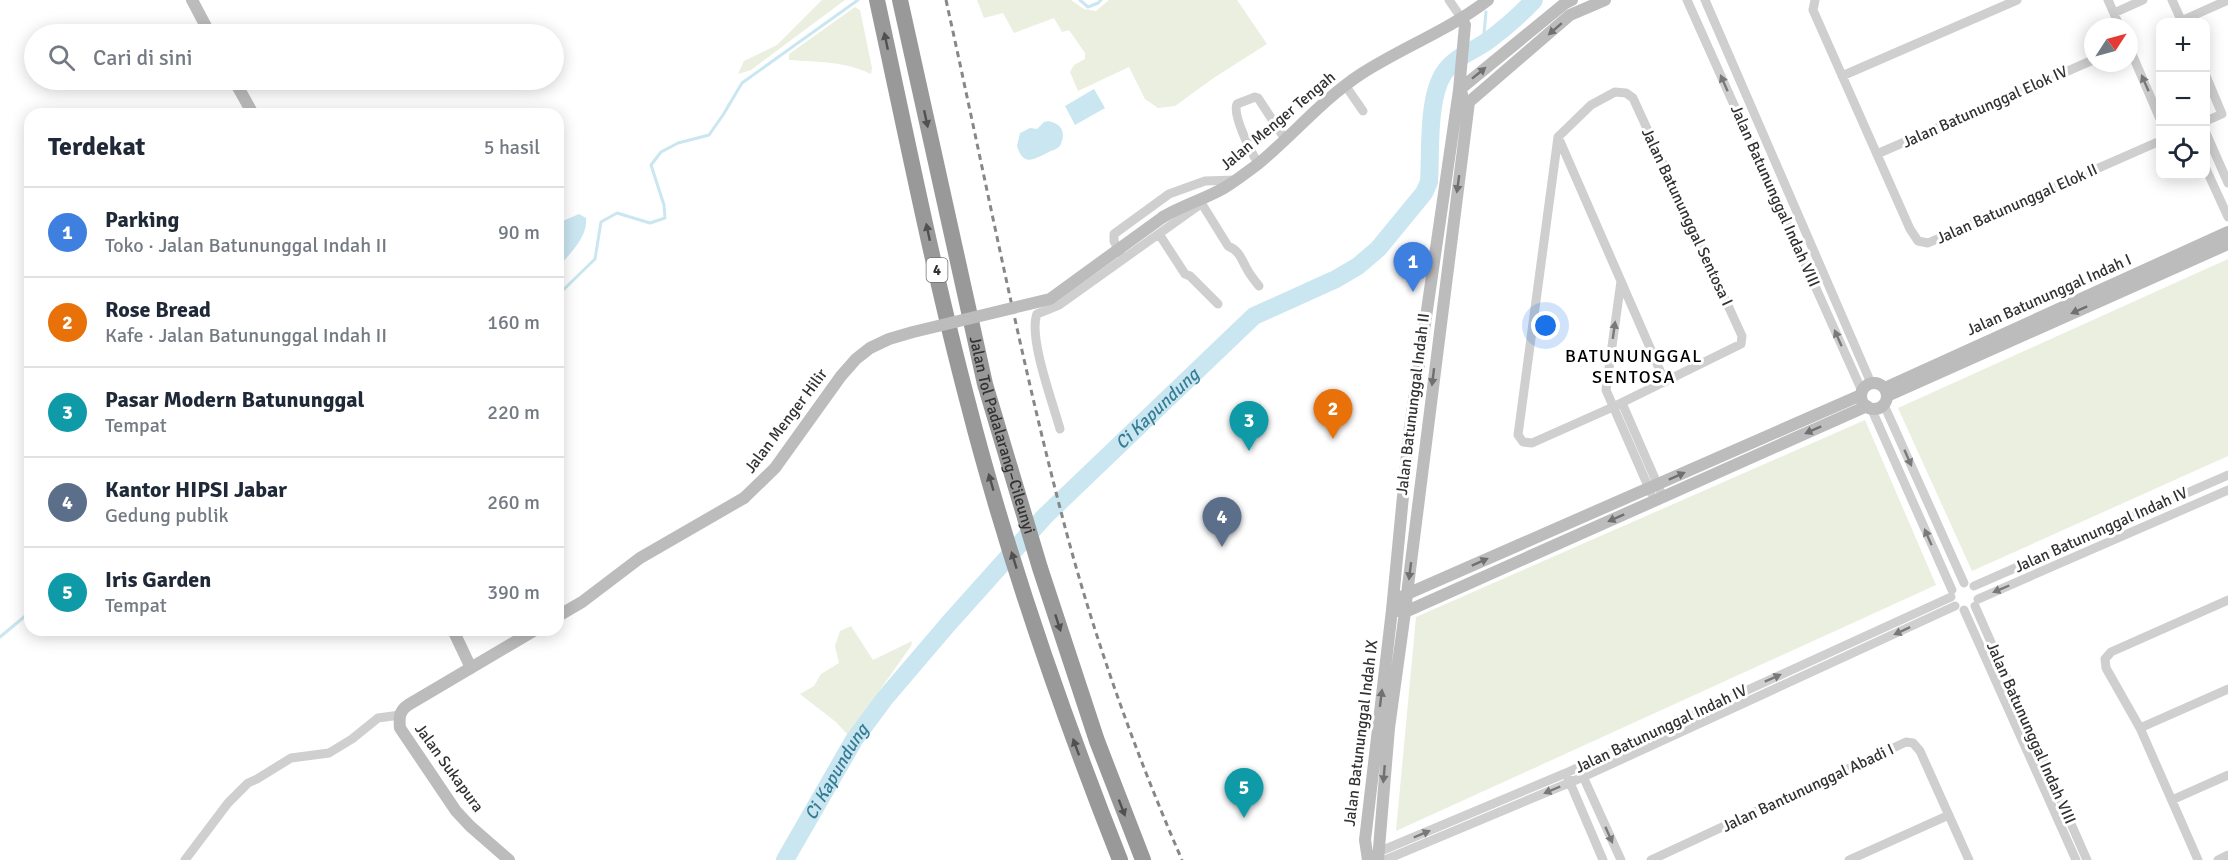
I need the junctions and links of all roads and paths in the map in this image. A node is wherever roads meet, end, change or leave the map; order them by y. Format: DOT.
graph roads {
  1 [pos="192,0"];
  2 [pos="877,0"];
  3 [pos="900,0"];
  4 [pos="1449,0"];
  5 [pos="1488,0"];
  6 [pos="1572,0"];
  7 [pos="1605,0"];
  8 [pos="1687,0"];
  9 [pos="1705,0"];
  10 [pos="1815,0"];
  11 [pos="2017,0"];
  12 [pos="2108,0"];
  13 [pos="2143,0"];
  14 [pos="2172,0"];
  15 [pos="2228,0"];
  16 [pos="2114,13"];
  17 [pos="2116,18"];
  18 [pos="2180,18"];
  19 [pos="2190,18"];
  20 [pos="1464,22"];
  21 [pos="205,24"];
  22 [pos="2084,64"];
  23 [pos="2138,68"];
  24 [pos="1842,76"];
  25 [pos="2210,85"];
  26 [pos="1345,86"];
  27 [pos="240,90"];
  28 [pos="1459,90"];
  29 [pos="1469,102"];
  30 [pos="250,108"];
  31 [pos="2156,110"];
  32 [pos="1363,111"];
  33 [pos="2225,113"];
  34 [pos="2210,119"];
  35 [pos="1558,137"];
  36 [pos="1285,139"];
  37 [pos="2156,143"];
  38 [pos="2210,144"];
  39 [pos="1877,154"];
  40 [pos="1258,163"];
  41 [pos="2210,179"];
  42 [pos="1235,180"];
  43 [pos="2228,183"];
  44 [pos="1224,188"];
  45 [pos="1202,204"];
  46 [pos="2228,217"];
  47 [pos="2228,232"];
  48 [pos="1160,234"];
  49 [pos="2228,244"];
  50 [pos="1123,260"];
  51 [pos="1621,281"];
  52 [pos="1258,286"];
  53 [pos="1218,304"];
  54 [pos="1026,307"];
  55 [pos="1665,382"];
  56 [pos="1885,396"];
  57 [pos="1866,397"];
  58 [pos="1617,405"];
  59 [pos="1060,429"];
  60 [pos="2228,475"];
  61 [pos="1653,486"];
  62 [pos="2228,489"];
  63 [pos="1659,499"];
  64 [pos="2174,499"];
  65 [pos="2179,512"];
  66 [pos="1969,584"];
  67 [pos="1407,594"];
  68 [pos="2228,600"];
  69 [pos="1955,601"];
  70 [pos="1977,602"];
  71 [pos="1397,608"];
  72 [pos="564,612"];
  73 [pos="456,636"];
  74 [pos="525,636"];
  75 [pos="471,668"];
  76 [pos="2228,689"];
  77 [pos="400,715"];
  78 [pos="2140,728"];
  79 [pos="1579,767"];
  80 [pos="1566,773"];
  81 [pos="2228,775"];
  82 [pos="1583,777"];
  83 [pos="1570,782"];
  84 [pos="2172,800"];
  85 [pos="2059,809"];
  86 [pos="1949,815"];
  87 [pos="2228,855"];
  88 [pos="1375,858"];
  89 [pos="185,860"];
  90 [pos="509,860"];
  91 [pos="1120,860"];
  92 [pos="1143,860"];
  93 [pos="1603,860"];
  94 [pos="1621,860"];
  95 [pos="1651,860"];
  96 [pos="1849,860"];
  97 [pos="1969,860"];
  98 [pos="2076,860"];
  99 [pos="2087,860"];
  100 [pos="2198,860"];
  101 [pos="2218,860"];
  1 -- 21 [label="street"];
  91 -- 2 [label="highway, Jalan Tol Padalarang–Cileunyi / 4, one-way"];
  3 -- 92 [label="highway, Jalan Tol Padalarang–Cileunyi / 4, one-way"];
  4 -- 20 [label="street"];
  5 -- 20 [label="street, Jalan Menger Tengah"];
  28 -- 6 [label="street, one-way"];
  7 -- 29 [label="street, one-way"];
  57 -- 8 [label="street, Jalan Batununggal Indah VIII, one-way"];
  9 -- 57 [label="street, Jalan Batununggal Indah VIII"];
  10 -- 24 [label="street, Jalan Batununggal Elok II"];
  11 -- 24 [label="street"];
  12 -- 16 [label="street"];
  13 -- 16 [label="street"];
  14 -- 18 [label="street"];
  15 -- 19 [label="street"];
  16 -- 17 [label="street"];
  20 -- 26 [label="street, Jalan Menger Tengah"];
  20 -- 28 [label="street, Jalan Batununggal Indah II"];
  22 -- 39 [label="street, Jalan Batununggal Elok IV"];
  31 -- 23 [label="street, one-way"];
  24 -- 39 [label="street, Jalan Batununggal Elok II"];
  25 -- 33 [label="street"];
  26 -- 32 [label="street"];
  26 -- 36 [label="street, Jalan Menger Tengah"];
  27 -- 30 [label="street"];
  28 -- 29 [label="street"];
  28 -- 71 [label="street, Jalan Batununggal Indah II"];
  29 -- 67 [label="street, Jalan Batununggal Indah II, one-way"];
  33 -- 34 [label="street"];
  35 -- 51 [label="street"];
  35 -- 55 [label="street, Jalan Batununggal Sentosa I"];
  35 -- 58 [label="street"];
  36 -- 40 [label="street, Jalan Menger Tengah"];
  36 -- 40 [label="street"];
  37 -- 39 [label="street, Jalan Batununggal Elok II"];
  38 -- 43 [label="street"];
  40 -- 42 [label="street, Jalan Menger Tengah"];
  41 -- 46 [label="street"];
  42 -- 44 [label="street, Jalan Menger Tengah"];
  42 -- 50 [label="street"];
  44 -- 45 [label="street"];
  44 -- 54 [label="street, Jalan Menger Tengah, bridge"];
  45 -- 48 [label="street"];
  45 -- 52 [label="street"];
  47 -- 56 [label="street, Jalan Batununggal Indah I"];
  48 -- 50 [label="street"];
  48 -- 53 [label="street"];
  49 -- 56 [label="street, Jalan Batununggal Indah I, one-way"];
  50 -- 59 [label="street"];
  51 -- 55 [label="street"];
  58 -- 51 [label="street, one-way"];
  54 -- 72 [label="street, Jalan Menger Hilir, bridge"];
  55 -- 58 [label="street"];
  56 -- 57 [label="street"];
  56 -- 57 [label="street"];
  56 -- 66 [label="street, one-way"];
  61 -- 57 [label="street, one-way"];
  57 -- 63 [label="street, one-way"];
  69 -- 57 [label="street, Jalan Batununggal Indah VIII, one-way"];
  58 -- 61 [label="street"];
  60 -- 64 [label="street, Jalan Batununggal Indah IV"];
  61 -- 63 [label="street"];
  67 -- 61 [label="street, one-way"];
  62 -- 65 [label="street, Jalan Batununggal Indah IV"];
  63 -- 71 [label="street, one-way"];
  64 -- 65 [label="street"];
  64 -- 66 [label="street, Jalan Batununggal Indah IV"];
  65 -- 70 [label="street, Jalan Batununggal Indah IV, one-way"];
  66 -- 69 [label="street, Jalan Batununggal Indah IV"];
  66 -- 70 [label="street, Jalan Batununggal Indah VIII"];
  67 -- 71 [label="street"];
  68 -- 78 [label="street"];
  69 -- 70 [label="street, Jalan Batununggal Indah IV"];
  79 -- 69 [label="street, Jalan Batununggal Indah IV, one-way"];
  69 -- 82 [label="street, Jalan Batununggal Indah IV, one-way"];
  69 -- 85 [label="street, Jalan Batununggal Indah VIII"];
  70 -- 85 [label="street, Jalan Batununggal Indah VIII"];
  71 -- 88 [label="street, Jalan Batununggal Indah IX"];
  73 -- 75 [label="street"];
  74 -- 75 [label="street"];
  75 -- 77 [label="street"];
  76 -- 78 [label="street"];
  77 -- 89 [label="street"];
  77 -- 90 [label="street, Jalan Sukapura"];
  78 -- 84 [label="street"];
  79 -- 80 [label="street, Jalan Batununggal Indah IV"];
  79 -- 82 [label="street"];
  80 -- 83 [label="street"];
  88 -- 80 [label="street, Jalan Batununggal Indah IV, one-way"];
  81 -- 84 [label="street"];
  82 -- 83 [label="street, Jalan Batununggal Indah IV"];
  82 -- 94 [label="street, one-way"];
  83 -- 88 [label="street, Jalan Batununggal Indah IV, one-way"];
  83 -- 93 [label="street"];
  84 -- 100 [label="street"];
  85 -- 98 [label="street, Jalan Batununggal Indah VIII"];
  85 -- 99 [label="street, Jalan Batununggal Indah VIII"];
  86 -- 95 [label="street, Jalan Bantununggal Abadi I"];
  86 -- 96 [label="street"];
  86 -- 97 [label="street, Jalan Bantununggal Abadi I"];
  87 -- 101 [label="street"];
}
